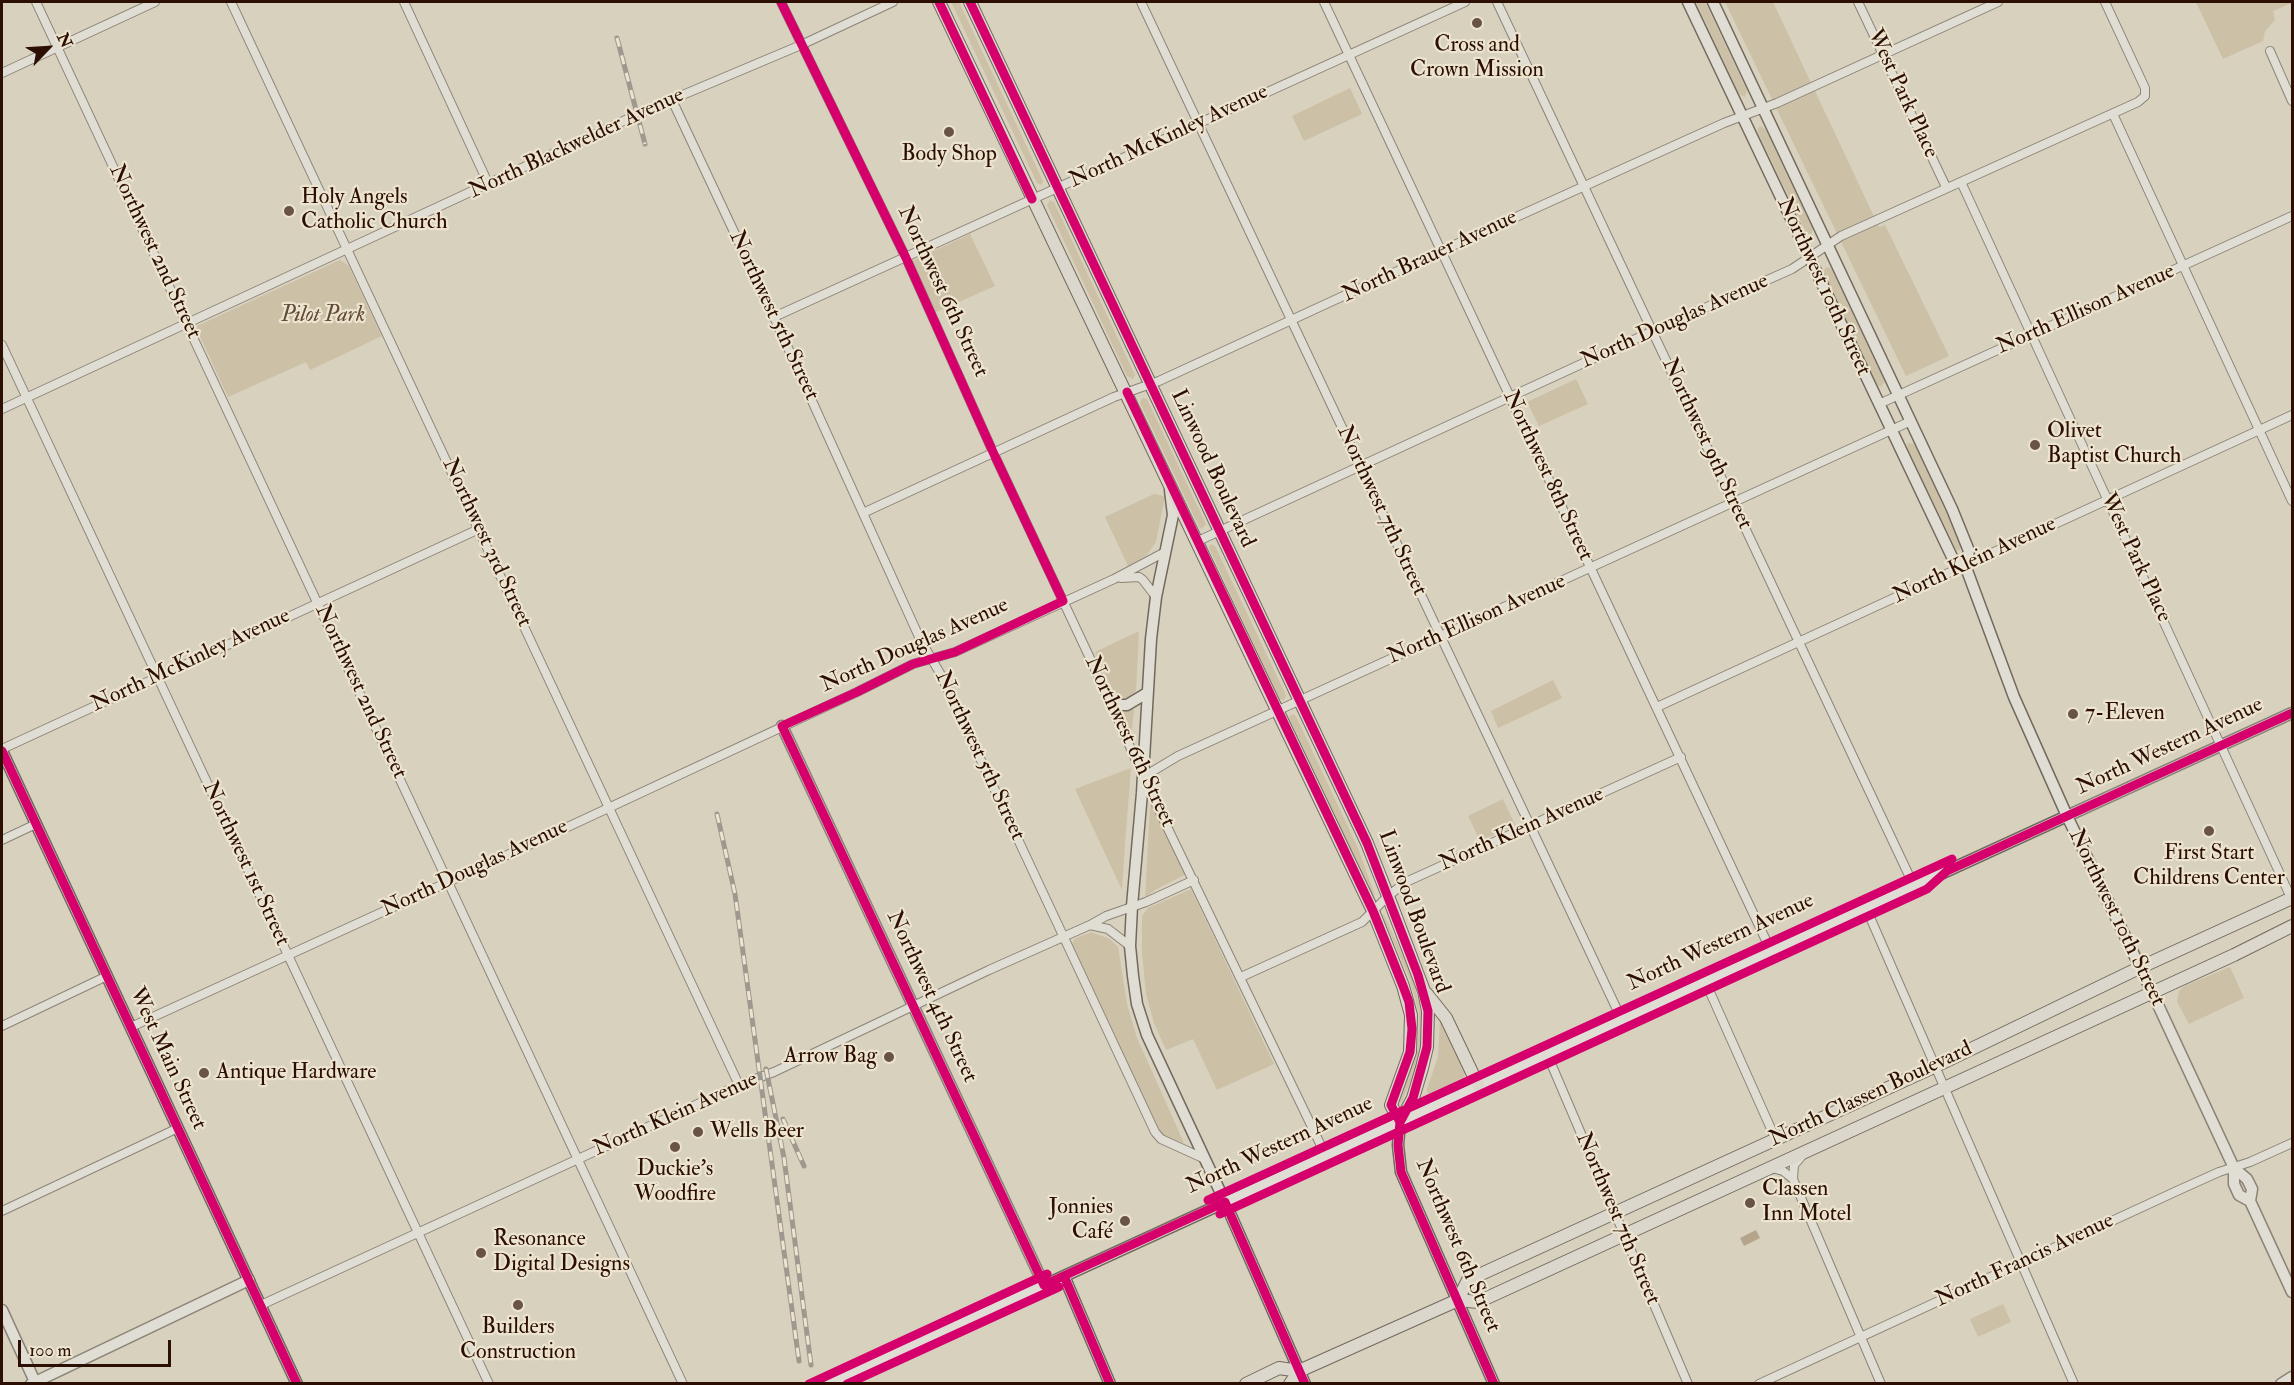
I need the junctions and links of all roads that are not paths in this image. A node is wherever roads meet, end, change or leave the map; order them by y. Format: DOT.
graph roads {
  1 [pos="36,2"];
  2 [pos="155,2"];
  3 [pos="231,2"];
  4 [pos="404,2"];
  5 [pos="780,2"];
  6 [pos="893,2"];
  7 [pos="939,2"];
  8 [pos="970,2"];
  9 [pos="1141,2"];
  10 [pos="1324,2"];
  11 [pos="1465,2"];
  12 [pos="1497,2"];
  13 [pos="1688,2"];
  14 [pos="1713,2"];
  15 [pos="1858,2"];
  16 [pos="1998,2"];
  17 [pos="2105,2"];
  18 [pos="801,45"];
  19 [pos="57,47"];
  20 [pos="2270,51"];
  21 [pos="1348,54"];
  22 [pos="1883,54"];
  23 [pos="2,72"];
  24 [pos="672,100"];
  25 [pos="2292,101"];
  26 [pos="1763,109"];
  27 [pos="2113,114"];
  28 [pos="1743,116"];
  29 [pos="1198,123"];
  30 [pos="1961,182"];
  31 [pos="488,183"];
  32 [pos="1585,186"];
  33 [pos="1058,187"];
  34 [pos="1946,187"];
  35 [pos="1032,199"];
  36 [pos="2292,216"];
  37 [pos="1828,245"];
  38 [pos="347,249"];
  39 [pos="1441,251"];
  40 [pos="1810,257"];
  41 [pos="906,258"];
  42 [pos="2184,265"];
  43 [pos="774,317"];
  44 [pos="1292,321"];
  45 [pos="187,322"];
  46 [pos="1653,332"];
  47 [pos="2031,335"];
  48 [pos="2,345"];
  49 [pos="1150,384"];
  50 [pos="1127,392"];
  51 [pos="1899,395"];
  52 [pos="1510,397"];
  53 [pos="26,398"];
  54 [pos="1879,404"];
  55 [pos="2,409"];
  56 [pos="2292,415"];
  57 [pos="1911,421"];
  58 [pos="1891,430"];
  59 [pos="2259,430"];
  60 [pos="993,453"];
  61 [pos="1359,466"];
  62 [pos="1169,480"];
  63 [pos="2108,500"];
  64 [pos="2292,501"];
  65 [pos="1733,503"];
  66 [pos="862,513"];
  67 [pos="479,529"];
  68 [pos="1220,531"];
  69 [pos="1198,542"];
  70 [pos="1165,552"];
  71 [pos="1965,565"];
  72 [pos="1591,569"];
  73 [pos="1114,579"];
  74 [pos="1156,597"];
  75 [pos="1063,601"];
  76 [pos="317,603"];
  77 [pos="1439,636"];
  78 [pos="1799,642"];
  79 [pos="931,658"];
  80 [pos="157,676"];
  81 [pos="1147,693"];
  82 [pos="1300,701"];
  83 [pos="1112,705"];
  84 [pos="1657,707"];
  85 [pos="1279,711"];
  86 [pos="2292,713"];
  87 [pos="782,726"];
  88 [pos="2221,745"];
  89 [pos="2,750"];
  90 [pos="1681,757"];
  91 [pos="1143,777"];
  92 [pos="609,807"];
  93 [pos="2067,816"];
  94 [pos="36,824"];
  95 [pos="1530,826"];
  96 [pos="2,840"];
  97 [pos="1194,880"];
  98 [pos="448,882"];
  99 [pos="1914,886"];
  100 [pos="1388,896"];
  101 [pos="2292,899"];
  102 [pos="1132,906"];
  103 [pos="1866,908"];
  104 [pos="1373,911"];
  105 [pos="1090,925"];
  106 [pos="2292,926"];
  107 [pos="1064,937"];
  108 [pos="1130,946"];
  109 [pos="1771,951"];
  110 [pos="288,956"];
  111 [pos="2139,968"];
  112 [pos="107,976"];
  113 [pos="1241,977"];
  114 [pos="1705,981"];
  115 [pos="1424,991"];
  116 [pos="2152,992"];
  117 [pos="913,1005"];
  118 [pos="1622,1020"];
  119 [pos="2,1026"];
  120 [pos="131,1027"];
  121 [pos="1546,1054"];
  122 [pos="1936,1066"];
  123 [pos="739,1085"];
  124 [pos="1478,1085"];
  125 [pos="1946,1088"];
  126 [pos="1400,1122"];
  127 [pos="178,1128"];
  128 [pos="1776,1140"];
  129 [pos="2292,1143"];
  130 [pos="1805,1152"];
  131 [pos="1326,1156"];
  132 [pos="578,1159"];
  133 [pos="1204,1159"];
  134 [pos="1772,1168"];
  135 [pos="2234,1168"];
  136 [pos="1793,1179"];
  137 [pos="1225,1202"];
  138 [pos="2,1211"];
  139 [pos="1615,1214"];
  140 [pos="417,1233"];
  141 [pos="1624,1235"];
  142 [pos="2021,1262"];
  143 [pos="1064,1276"];
  144 [pos="249,1280"];
  145 [pos="1044,1285"];
  146 [pos="2292,1292"];
  147 [pos="1458,1300"];
  148 [pos="261,1305"];
  149 [pos="2,1310"];
  150 [pos="1861,1336"];
  151 [pos="1299,1371"];
  152 [pos="2292,1377"];
  153 [pos="34,1383"];
  154 [pos="297,1383"];
  155 [pos="489,1383"];
  156 [pos="683,1383"];
  157 [pos="829,1383"];
  158 [pos="1110,1383"];
  159 [pos="1246,1383"];
  160 [pos="1290,1383"];
  161 [pos="1305,1383"];
  162 [pos="1494,1383"];
  163 [pos="1688,1383"];
  164 [pos="1759,1383"];
  165 [pos="1881,1383"];
  166 [pos="2074,1383"];
  167 [pos="2281,1383"];
  1 -- 19 [label="street, Northwest 2nd Street"];
  2 -- 19 [label="street"];
  3 -- 38 [label="street, Northwest 3rd Street"];
  4 -- 31 [label="street"];
  5 -- 18 [label="street, Northwest 6th Street"];
  6 -- 18 [label="street, North Blackwelder Avenue"];
  7 -- 35 [label="main road, Linwood Boulevard"];
  8 -- 33 [label="main road, Linwood Boulevard"];
  9 -- 29 [label="street, Northwest 7th Street"];
  10 -- 21 [label="street, Northwest 8th Street"];
  11 -- 21 [label="street, North McKinley Avenue"];
  12 -- 32 [label="street, Northwest 9th Street"];
  13 -- 28 [label="main road, Northwest 10th Street"];
  14 -- 26 [label="main road, Northwest 10th Street"];
  15 -- 22 [label="street, West Park Place"];
  16 -- 22 [label="street, North Brauer Avenue"];
  17 -- 27 [label="street, North Douglas Avenue"];
  18 -- 24 [label="street, North Blackwelder Avenue"];
  18 -- 41 [label="street, Northwest 6th Street"];
  19 -- 23 [label="street"];
  19 -- 45 [label="street, Northwest 2nd Street"];
  20 -- 25 [label="street"];
  21 -- 29 [label="street, North McKinley Avenue"];
  21 -- 39 [label="street, Northwest 8th Street"];
  22 -- 26 [label="street, North Brauer Avenue"];
  22 -- 34 [label="street, West Park Place"];
  24 -- 31 [label="street, North Blackwelder Avenue"];
  24 -- 43 [label="street, Northwest 5th Street"];
  26 -- 28 [label="street, North Brauer Avenue"];
  26 -- 37 [label="main road, Northwest 10th Street"];
  27 -- 30 [label="street, North Douglas Avenue"];
  27 -- 42 [label="street"];
  28 -- 32 [label="street, North Brauer Avenue"];
  28 -- 40 [label="main road, Northwest 10th Street"];
  29 -- 33 [label="street, North McKinley Avenue"];
  29 -- 44 [label="street, Northwest 7th Street"];
  30 -- 34 [label="street, North Douglas Avenue"];
  30 -- 47 [label="street, West Park Place"];
  31 -- 38 [label="street, North Blackwelder Avenue"];
  32 -- 39 [label="street, North Brauer Avenue"];
  32 -- 46 [label="street, Northwest 9th Street"];
  33 -- 35 [label="street, North McKinley Avenue"];
  33 -- 49 [label="main road, Linwood Boulevard"];
  34 -- 37 [label="street, North Douglas Avenue"];
  35 -- 41 [label="street, North McKinley Avenue"];
  35 -- 50 [label="main road, Linwood Boulevard"];
  36 -- 42 [label="street, North Ellison Avenue"];
  37 -- 40 [label="street, North Douglas Avenue"];
  37 -- 51 [label="main road, Northwest 10th Street"];
  38 -- 45 [label="street, North Blackwelder Avenue"];
  38 -- 67 [label="street, Northwest 3rd Street"];
  39 -- 44 [label="street, North Brauer Avenue"];
  39 -- 52 [label="street, Northwest 8th Street"];
  40 -- 46 [label="street, North Douglas Avenue"];
  40 -- 54 [label="main road, Northwest 10th Street"];
  41 -- 43 [label="street, North McKinley Avenue"];
  41 -- 60 [label="street, Northwest 6th Street"];
  42 -- 47 [label="street, North Ellison Avenue"];
  42 -- 59 [label="street"];
  43 -- 66 [label="street, Northwest 5th Street"];
  44 -- 49 [label="street, North Brauer Avenue"];
  44 -- 61 [label="street, Northwest 7th Street"];
  45 -- 53 [label="street, North Blackwelder Avenue"];
  45 -- 76 [label="street, Northwest 2nd Street"];
  46 -- 52 [label="street, North Douglas Avenue"];
  46 -- 65 [label="street, Northwest 9th Street"];
  47 -- 51 [label="street, North Ellison Avenue"];
  47 -- 63 [label="street, West Park Place"];
  48 -- 53 [label="street, Northwest 1st Street"];
  49 -- 50 [label="street, North Brauer Avenue"];
  49 -- 68 [label="main road, Linwood Boulevard"];
  50 -- 60 [label="street, North Brauer Avenue"];
  50 -- 62 [label="main road, Linwood Boulevard"];
  51 -- 54 [label="street, North Ellison Avenue"];
  51 -- 57 [label="main road, Northwest 10th Street"];
  52 -- 61 [label="street, North Douglas Avenue"];
  52 -- 72 [label="street, Northwest 8th Street"];
  53 -- 55 [label="street, North Blackwelder Avenue"];
  53 -- 80 [label="street, Northwest 1st Street"];
  54 -- 58 [label="main road, Northwest 10th Street"];
  56 -- 59 [label="street, North Klein Avenue"];
  57 -- 58 [label="street, North Ellison Avenue"];
  57 -- 71 [label="main road, Northwest 10th Street"];
  58 -- 65 [label="street, North Ellison Avenue"];
  58 -- 71 [label="main road, Northwest 10th Street"];
  59 -- 63 [label="street, North Klein Avenue"];
  59 -- 64 [label="street"];
  60 -- 66 [label="street, North Brauer Avenue"];
  60 -- 75 [label="street, Northwest 6th Street"];
  61 -- 68 [label="street, North Douglas Avenue"];
  61 -- 77 [label="street, Northwest 7th Street"];
  62 -- 69 [label="main road, Linwood Boulevard"];
  62 -- 70 [label="main road"];
  63 -- 71 [label="street, North Klein Avenue"];
  63 -- 88 [label="street, West Park Place"];
  65 -- 72 [label="street, North Ellison Avenue"];
  65 -- 78 [label="street, Northwest 9th Street"];
  66 -- 79 [label="street, Northwest 5th Street"];
  67 -- 76 [label="street, North McKinley Avenue"];
  67 -- 92 [label="street, Northwest 3rd Street"];
  68 -- 69 [label="street, North Douglas Avenue"];
  68 -- 82 [label="main road, Linwood Boulevard"];
  69 -- 85 [label="main road, Linwood Boulevard"];
  70 -- 73 [label="street, North Douglas Avenue"];
  70 -- 74 [label="main road"];
  71 -- 78 [label="street, North Klein Avenue"];
  71 -- 93 [label="main road, Northwest 10th Street"];
  72 -- 77 [label="street, North Ellison Avenue"];
  72 -- 84 [label="street, Northwest 8th Street"];
  73 -- 74 [label="street, North Douglas Avenue"];
  73 -- 75 [label="street, North Douglas Avenue"];
  74 -- 81 [label="main road"];
  75 -- 79 [label="street, North Douglas Avenue"];
  75 -- 83 [label="street, Northwest 6th Street"];
  76 -- 80 [label="street, North McKinley Avenue"];
  76 -- 98 [label="street, Northwest 2nd Street"];
  77 -- 82 [label="street, North Ellison Avenue"];
  77 -- 95 [label="street, Northwest 7th Street"];
  78 -- 84 [label="street, North Klein Avenue"];
  78 -- 99 [label="street, Northwest 9th Street"];
  79 -- 87 [label="street, North Douglas Avenue"];
  79 -- 107 [label="street, Northwest 5th Street"];
  80 -- 89 [label="street, North McKinley Avenue"];
  80 -- 110 [label="street, Northwest 1st Street"];
  81 -- 83 [label="main road"];
  81 -- 91 [label="main road"];
  82 -- 85 [label="street, North Ellison Avenue"];
  82 -- 100 [label="main road, Linwood Boulevard"];
  83 -- 91 [label="street, Northwest 6th Street"];
  84 -- 90 [label="street, Northwest 8th Street"];
  85 -- 91 [label="street, North Ellison Avenue"];
  85 -- 104 [label="main road, Linwood Boulevard"];
  86 -- 88 [label="main road, North Western Avenue"];
  87 -- 92 [label="street, North Douglas Avenue"];
  87 -- 117 [label="main road, Northwest 4th Street"];
  88 -- 93 [label="main road, North Western Avenue"];
  88 -- 101 [label="street, West Park Place"];
  89 -- 94 [label="main road, West Main Street"];
  90 -- 95 [label="street, North Klein Avenue"];
  90 -- 109 [label="street, Northwest 8th Street"];
  91 -- 97 [label="street, Northwest 6th Street"];
  91 -- 102 [label="main road"];
  92 -- 98 [label="street, North Douglas Avenue"];
  92 -- 123 [label="street, Northwest 3rd Street"];
  93 -- 99 [label="main road, North Western Avenue"];
  93 -- 111 [label="main road, Northwest 10th Street"];
  94 -- 96 [label="street"];
  94 -- 112 [label="main road, West Main Street"];
  95 -- 100 [label="street, North Klein Avenue"];
  95 -- 118 [label="street, Northwest 7th Street"];
  97 -- 102 [label="street, North Klein Avenue"];
  97 -- 113 [label="street, Northwest 6th Street"];
  98 -- 110 [label="street, North Douglas Avenue"];
  98 -- 132 [label="street, Northwest 2nd Street"];
  99 -- 103 [label="main road, North Western Avenue"];
  100 -- 104 [label="street, North Klein Avenue"];
  100 -- 115 [label="main road, Linwood Boulevard"];
  101 -- 111 [label="main road, North Classen Boulevard"];
  102 -- 105 [label="street, North Klein Avenue"];
  102 -- 108 [label="main road"];
  103 -- 109 [label="main road, North Western Avenue"];
  103 -- 122 [label="street"];
  104 -- 113 [label="street, North Klein Avenue"];
  104 -- 126 [label="main road, Linwood Boulevard"];
  105 -- 107 [label="street, North Klein Avenue"];
  105 -- 108 [label="street"];
  106 -- 116 [label="main road, North Classen Boulevard"];
  107 -- 117 [label="street, North Klein Avenue"];
  107 -- 133 [label="street, Northwest 5th Street"];
  108 -- 133 [label="main road"];
  109 -- 114 [label="main road, North Western Avenue"];
  110 -- 120 [label="street, North Douglas Avenue"];
  110 -- 140 [label="street, Northwest 1st Street"];
  111 -- 116 [label="main road, Northwest 10th Street"];
  111 -- 122 [label="main road, North Classen Boulevard"];
  112 -- 119 [label="street"];
  112 -- 120 [label="main road, West Main Street"];
  113 -- 131 [label="street, Northwest 6th Street"];
  114 -- 118 [label="main road, North Western Avenue"];
  114 -- 128 [label="street"];
  115 -- 124 [label="main road"];
  115 -- 126 [label="main road, Linwood Boulevard"];
  116 -- 125 [label="main road, North Classen Boulevard"];
  116 -- 135 [label="main road, Northwest 10th Street"];
  117 -- 123 [label="street, North Klein Avenue"];
  117 -- 145 [label="main road, Northwest 4th Street"];
  118 -- 121 [label="main road, North Western Avenue"];
  120 -- 127 [label="main road, West Main Street"];
  121 -- 124 [label="main road, North Western Avenue"];
  121 -- 139 [label="street, Northwest 7th Street"];
  122 -- 125 [label="street"];
  122 -- 128 [label="main road, North Classen Boulevard"];
  123 -- 132 [label="street, North Klein Avenue"];
  124 -- 126 [label="main road, North Western Avenue"];
  125 -- 130 [label="main road, North Classen Boulevard"];
  125 -- 142 [label="street"];
  126 -- 131 [label="main road, North Western Avenue"];
  126 -- 147 [label="main road, Northwest 6th Street"];
  127 -- 138 [label="street"];
  127 -- 144 [label="main road, West Main Street"];
  128 -- 139 [label="main road, North Classen Boulevard"];
  129 -- 135 [label="street, North Francis Avenue"];
  130 -- 134 [label="main road, North Classen Boulevard"];
  130 -- 136 [label="street"];
  131 -- 137 [label="main road, North Western Avenue"];
  132 -- 140 [label="street, North Klein Avenue"];
  132 -- 156 [label="street, Northwest 2nd Street"];
  133 -- 137 [label="main road"];
  134 -- 136 [label="street"];
  134 -- 141 [label="main road, North Classen Boulevard"];
  135 -- 142 [label="street, North Francis Avenue"];
  135 -- 146 [label="main road, Northwest 10th Street"];
  136 -- 150 [label="street"];
  137 -- 143 [label="main road, North Western Avenue"];
  137 -- 151 [label="main road"];
  139 -- 141 [label="street, Northwest 7th Street"];
  139 -- 147 [label="main road, North Classen Boulevard"];
  140 -- 148 [label="street, North Klein Avenue"];
  140 -- 155 [label="street, Northwest 1st Street"];
  141 -- 147 [label="main road, North Classen Boulevard"];
  141 -- 163 [label="street, Northwest 7th Street"];
  142 -- 150 [label="street, North Francis Avenue"];
  142 -- 166 [label="street"];
  143 -- 145 [label="main road, North Western Avenue"];
  143 -- 158 [label="main road"];
  144 -- 148 [label="main road, West Main Street"];
  144 -- 153 [label="main road"];
  145 -- 157 [label="main road, North Western Avenue"];
  147 -- 151 [label="main road, North Classen Boulevard"];
  147 -- 162 [label="main road, Northwest 6th Street"];
  148 -- 154 [label="main road, West Main Street"];
  149 -- 153 [label="main road"];
  150 -- 164 [label="street, North Francis Avenue"];
  150 -- 165 [label="street"];
  151 -- 159 [label="main road, North Classen Boulevard"];
  151 -- 160 [label="main road, North Classen Boulevard"];
  151 -- 161 [label="main road"];
  152 -- 167 [label="main road"];
}
